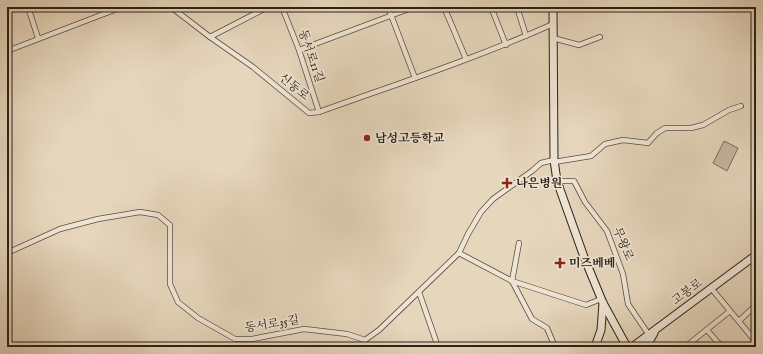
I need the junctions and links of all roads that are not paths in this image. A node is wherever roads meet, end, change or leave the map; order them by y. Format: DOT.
graph roads {
  1 [pos="28,7"];
  2 [pos="122,7"];
  3 [pos="171,7"];
  4 [pos="268,7"];
  5 [pos="282,7"];
  6 [pos="388,7"];
  7 [pos="414,7"];
  8 [pos="444,7"];
  9 [pos="491,7"];
  10 [pos="517,7"];
  11 [pos="552,7"];
  12 [pos="391,16"];
  13 [pos="553,24"];
  14 [pos="526,36"];
  15 [pos="210,37"];
  16 [pos="600,37"];
  17 [pos="38,38"];
  18 [pos="553,38"];
  19 [pos="506,45"];
  20 [pos="299,50"];
  21 [pos="7,51"];
  22 [pos="466,60"];
  23 [pos="415,78"];
  24 [pos="741,106"];
  25 [pos="319,112"];
  26 [pos="554,161"];
  27 [pos="557,181"];
  28 [pos="519,243"];
  29 [pos="7,253"];
  30 [pos="459,253"];
  31 [pos="756,255"];
  32 [pos="512,281"];
  33 [pos="711,288"];
  34 [pos="419,292"];
  35 [pos="602,301"];
  36 [pos="756,305"];
  37 [pos="730,311"];
  38 [pos="739,322"];
  39 [pos="706,330"];
  40 [pos="652,333"];
  41 [pos="756,342"];
  42 [pos="438,347"];
  43 [pos="555,347"];
  44 [pos="595,347"];
  45 [pos="627,347"];
  46 [pos="632,347"];
  47 [pos="646,347"];
  48 [pos="685,347"];
  49 [pos="722,347"];
  1 -- 17 [label="street"];
  2 -- 17 [label="street"];
  3 -- 15 [label="street, 신동로"];
  4 -- 15 [label="street"];
  5 -- 20 [label="street, 동서로11길"];
  6 -- 12 [label="street"];
  7 -- 12 [label="street"];
  8 -- 22 [label="street"];
  9 -- 19 [label="street"];
  10 -- 14 [label="street"];
  11 -- 13 [label="street"];
  12 -- 20 [label="street"];
  12 -- 23 [label="street"];
  13 -- 14 [label="street"];
  13 -- 18 [label="street"];
  14 -- 19 [label="street"];
  15 -- 25 [label="street, 신동로"];
  16 -- 18 [label="street"];
  17 -- 21 [label="street"];
  18 -- 26 [label="street"];
  19 -- 22 [label="street"];
  20 -- 25 [label="street, 동서로11길"];
  22 -- 23 [label="street"];
  23 -- 25 [label="street"];
  24 -- 26 [label="street, 동서로35길"];
  26 -- 27 [label="street"];
  26 -- 30 [label="street, 동서로35길"];
  27 -- 35 [label="street"];
  27 -- 40 [label="street, 무왕로"];
  28 -- 32 [label="street"];
  29 -- 34 [label="street, 동서로35길"];
  30 -- 32 [label="street"];
  30 -- 34 [label="street, 동서로35길"];
  31 -- 33 [label="street, 고봉로"];
  32 -- 35 [label="street"];
  32 -- 43 [label="street"];
  33 -- 37 [label="street"];
  33 -- 40 [label="street, 고봉로"];
  34 -- 42 [label="street"];
  35 -- 44 [label="street"];
  35 -- 45 [label="street"];
  36 -- 38 [label="street"];
  37 -- 38 [label="street"];
  37 -- 39 [label="street"];
  38 -- 41 [label="street"];
  39 -- 48 [label="street"];
  39 -- 49 [label="street"];
  40 -- 46 [label="street, 고봉로"];
  40 -- 47 [label="street"];
}
